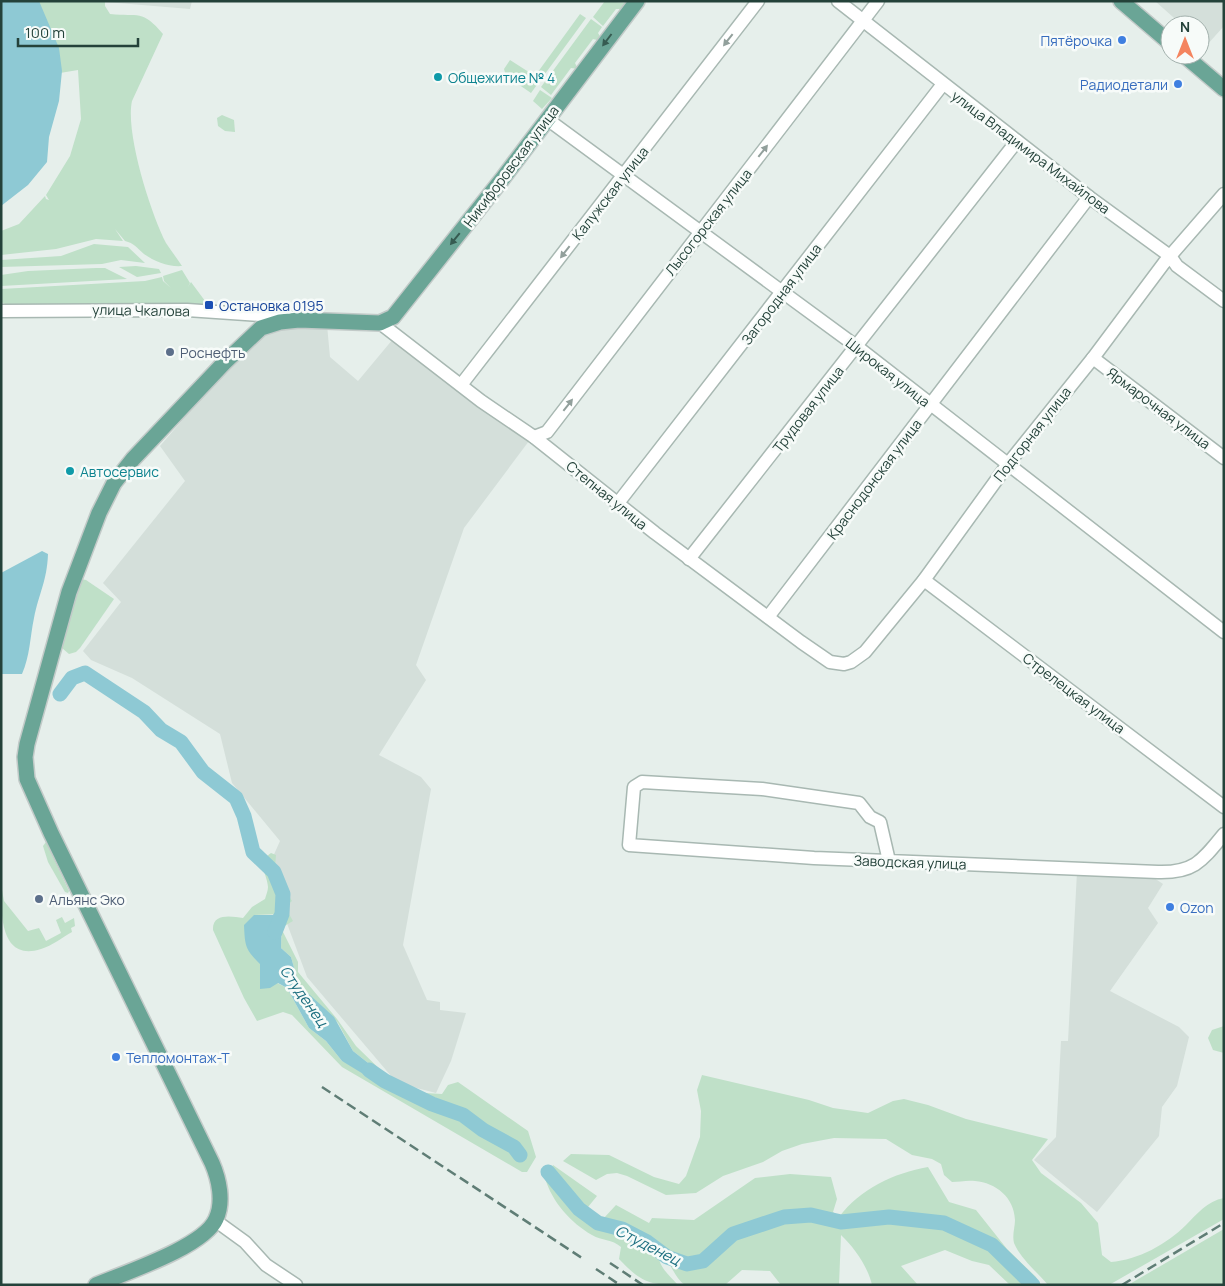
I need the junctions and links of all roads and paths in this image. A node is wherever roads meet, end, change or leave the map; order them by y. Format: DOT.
graph roads {
  1 [pos="637,1"];
  2 [pos="758,1"];
  3 [pos="838,1"];
  4 [pos="878,1"];
  5 [pos="1121,1"];
  6 [pos="864,21"];
  7 [pos="1160,34"];
  8 [pos="1195,65"];
  9 [pos="943,84"];
  10 [pos="1224,90"];
  11 [pos="547,119"];
  12 [pos="1017,140"];
  13 [pos="624,174"];
  14 [pos="1224,194"];
  15 [pos="1089,197"];
  16 [pos="701,232"];
  17 [pos="1170,256"];
  18 [pos="782,292"];
  19 [pos="1224,302"];
  20 [pos="1,311"];
  21 [pos="310,319"];
  22 [pos="380,323"];
  23 [pos="856,346"];
  24 [pos="1093,358"];
  25 [pos="461,385"];
  26 [pos="930,405"];
  27 [pos="534,437"];
  28 [pos="1224,458"];
  29 [pos="1008,464"];
  30 [pos="618,503"];
  31 [pos="690,559"];
  32 [pos="924,580"];
  33 [pos="768,617"];
  34 [pos="1224,632"];
  35 [pos="836,664"];
  36 [pos="1224,807"];
  37 [pos="1224,834"];
  38 [pos="889,861"];
  39 [pos="216,1221"];
  40 [pos="96,1285"];
  41 [pos="296,1285"];
  1 -- 11 [label="main road, Никифоровская улица, one-way"];
  2 -- 13 [label="street, Калужская улица, one-way"];
  3 -- 6 [label="street, улица Владимира Михайлова"];
  4 -- 6 [label="street, Лысогорская улица"];
  5 -- 7 [label="main road"];
  6 -- 9 [label="street, улица Владимира Михайлова"];
  16 -- 6 [label="street, Лысогорская улица, one-way"];
  8 -- 10 [label="main road"];
  9 -- 12 [label="street, улица Владимира Михайлова"];
  9 -- 18 [label="street, Загородная улица"];
  11 -- 13 [label="street, Широкая улица"];
  11 -- 22 [label="main road, Никифоровская улица, one-way"];
  12 -- 15 [label="street, улица Владимира Михайлова"];
  12 -- 23 [label="street, Трудовая улица"];
  13 -- 16 [label="street, Широкая улица"];
  13 -- 25 [label="street, Калужская улица, one-way"];
  14 -- 17 [label="street, Подгорная улица"];
  15 -- 17 [label="street, улица Владимира Михайлова"];
  15 -- 26 [label="street, Краснодонская улица"];
  16 -- 18 [label="street, Широкая улица"];
  27 -- 16 [label="street, Лысогорская улица, one-way"];
  17 -- 19 [label="street, улица Владимира Михайлова"];
  17 -- 24 [label="street, Подгорная улица"];
  18 -- 23 [label="street, Широкая улица"];
  18 -- 30 [label="street, Загородная улица"];
  20 -- 21 [label="street, улица Чкалова"];
  21 -- 22 [label="main road"];
  21 -- 39 [label="main road"];
  22 -- 25 [label="street, Степная улица"];
  23 -- 26 [label="street, Широкая улица"];
  23 -- 31 [label="street, Трудовая улица"];
  24 -- 28 [label="street, Ярмарочная улица"];
  24 -- 29 [label="street, Подгорная улица"];
  25 -- 27 [label="street, Степная улица"];
  26 -- 29 [label="street, Широкая улица"];
  26 -- 33 [label="street, Краснодонская улица"];
  27 -- 30 [label="street, Степная улица"];
  29 -- 32 [label="street, Подгорная улица"];
  29 -- 34 [label="street, Широкая улица"];
  30 -- 31 [label="street, Степная улица"];
  31 -- 33 [label="street, Степная улица"];
  32 -- 35 [label="street, Подгорная улица"];
  32 -- 36 [label="street, Стрелецкая улица"];
  33 -- 35 [label="street, Степная улица"];
  37 -- 38 [label="street, Заводская улица"];
  38 -- 38 [label="street, Заводская улица"];
  39 -- 40 [label="main road"];
  39 -- 41 [label="street"];
}
